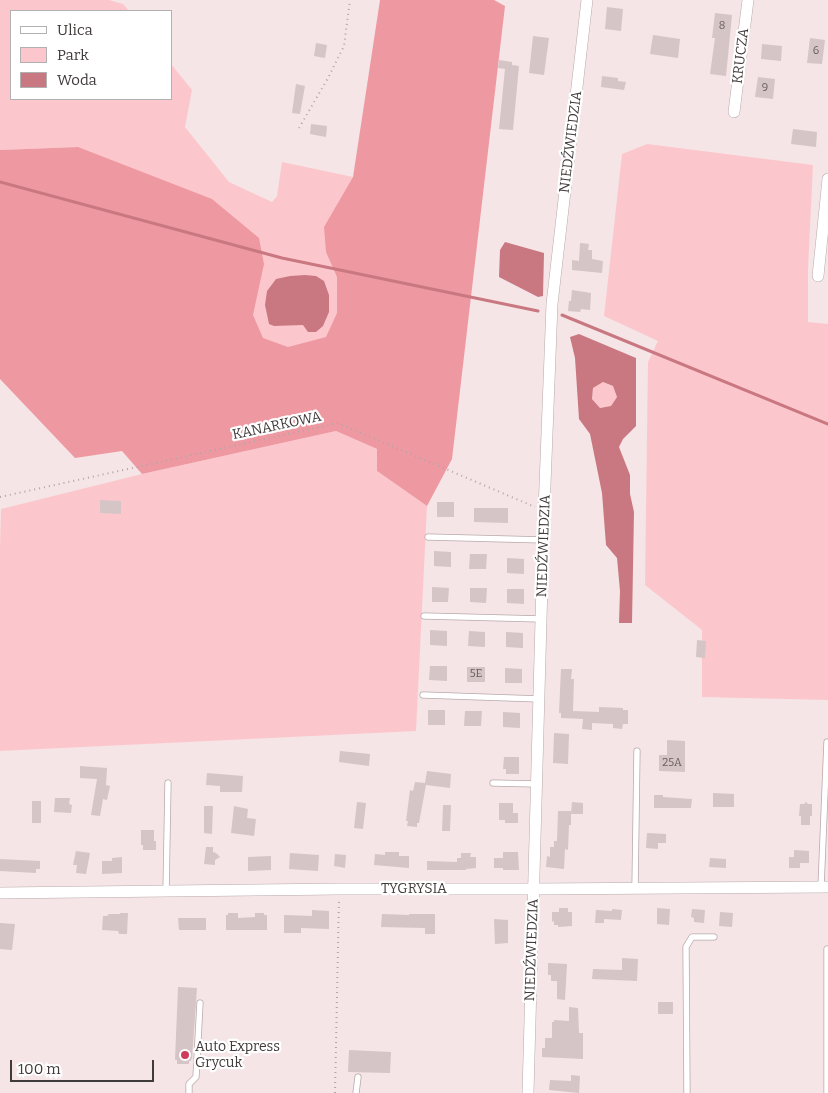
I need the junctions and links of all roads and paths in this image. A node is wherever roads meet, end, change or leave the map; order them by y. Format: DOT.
graph roads {
  1 [pos="350,0"];
  2 [pos="587,0"];
  3 [pos="748,0"];
  4 [pos="734,112"];
  5 [pos="299,128"];
  6 [pos="828,179"];
  7 [pos="818,276"];
  8 [pos="0,497"];
  9 [pos="544,511"];
  10 [pos="428,537"];
  11 [pos="544,540"];
  12 [pos="424,616"];
  13 [pos="542,618"];
  14 [pos="423,695"];
  15 [pos="540,699"];
  16 [pos="827,742"];
  17 [pos="637,751"];
  18 [pos="168,783"];
  19 [pos="493,783"];
  20 [pos="537,784"];
  21 [pos="825,887"];
  22 [pos="634,888"];
  23 [pos="534,889"];
  24 [pos="339,890"];
  25 [pos="166,892"];
  26 [pos="0,893"];
  27 [pos="714,937"];
  28 [pos="827,948"];
  29 [pos="200,1004"];
  30 [pos="358,1077"];
  31 [pos="189,1093"];
  32 [pos="335,1093"];
  33 [pos="356,1093"];
  34 [pos="528,1093"];
  35 [pos="687,1093"];
  36 [pos="827,1093"];
  1 -- 5 [label="path"];
  2 -- 9 [label="street, NIEDŹWIEDZIA"];
  3 -- 4 [label="street, KRUCZA"];
  6 -- 7 [label="street"];
  8 -- 9 [label="path, KANARKOWA"];
  9 -- 11 [label="street, NIEDŹWIEDZIA"];
  10 -- 11 [label="lane"];
  11 -- 13 [label="street, NIEDŹWIEDZIA"];
  12 -- 13 [label="lane"];
  13 -- 15 [label="street, NIEDŹWIEDZIA"];
  14 -- 15 [label="lane"];
  15 -- 20 [label="street, NIEDŹWIEDZIA"];
  16 -- 21 [label="lane"];
  17 -- 22 [label="lane"];
  18 -- 25 [label="lane"];
  19 -- 20 [label="lane"];
  20 -- 23 [label="street, NIEDŹWIEDZIA"];
  21 -- 22 [label="street, TYGRYSIA"];
  22 -- 23 [label="street, TYGRYSIA"];
  23 -- 24 [label="street, TYGRYSIA"];
  23 -- 34 [label="street, NIEDŹWIEDZIA"];
  24 -- 25 [label="street, TYGRYSIA"];
  24 -- 32 [label="path"];
  25 -- 26 [label="street, TYGRYSIA"];
  27 -- 35 [label="lane"];
  28 -- 36 [label="lane"];
  29 -- 31 [label="lane"];
  30 -- 33 [label="lane"];
}
